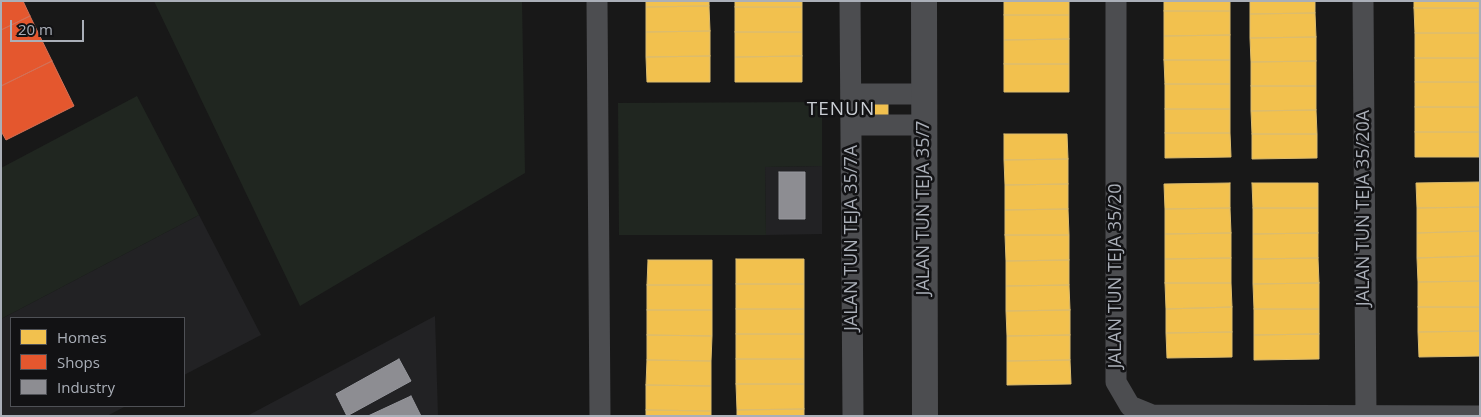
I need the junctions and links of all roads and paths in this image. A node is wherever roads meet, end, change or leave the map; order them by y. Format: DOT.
graph roads {
  1 [pos="597,1"];
  2 [pos="850,1"];
  3 [pos="924,1"];
  4 [pos="1116,1"];
  5 [pos="1363,1"];
  6 [pos="851,94"];
  7 [pos="924,94"];
  8 [pos="924,125"];
  9 [pos="851,126"];
  10 [pos="600,416"];
  11 [pos="853,416"];
  12 [pos="925,416"];
  13 [pos="1366,416"];
  14 [pos="1480,416"];
  1 -- 10 [label="street"];
  2 -- 6 [label="street, JALAN TUN TEJA 35/7A"];
  3 -- 7 [label="street, JALAN TUN TEJA 35/7"];
  4 -- 13 [label="street, JALAN TUN TEJA 35/20"];
  5 -- 13 [label="street, JALAN TUN TEJA 35/20A"];
  6 -- 7 [label="street"];
  6 -- 9 [label="street, JALAN TUN TEJA 35/7A"];
  7 -- 8 [label="street, JALAN TUN TEJA 35/7"];
  8 -- 9 [label="street"];
  8 -- 12 [label="street, JALAN TUN TEJA 35/7"];
  9 -- 11 [label="street, JALAN TUN TEJA 35/7A"];
  13 -- 14 [label="street, JALAN TUN TEJA 35/20"];
}
